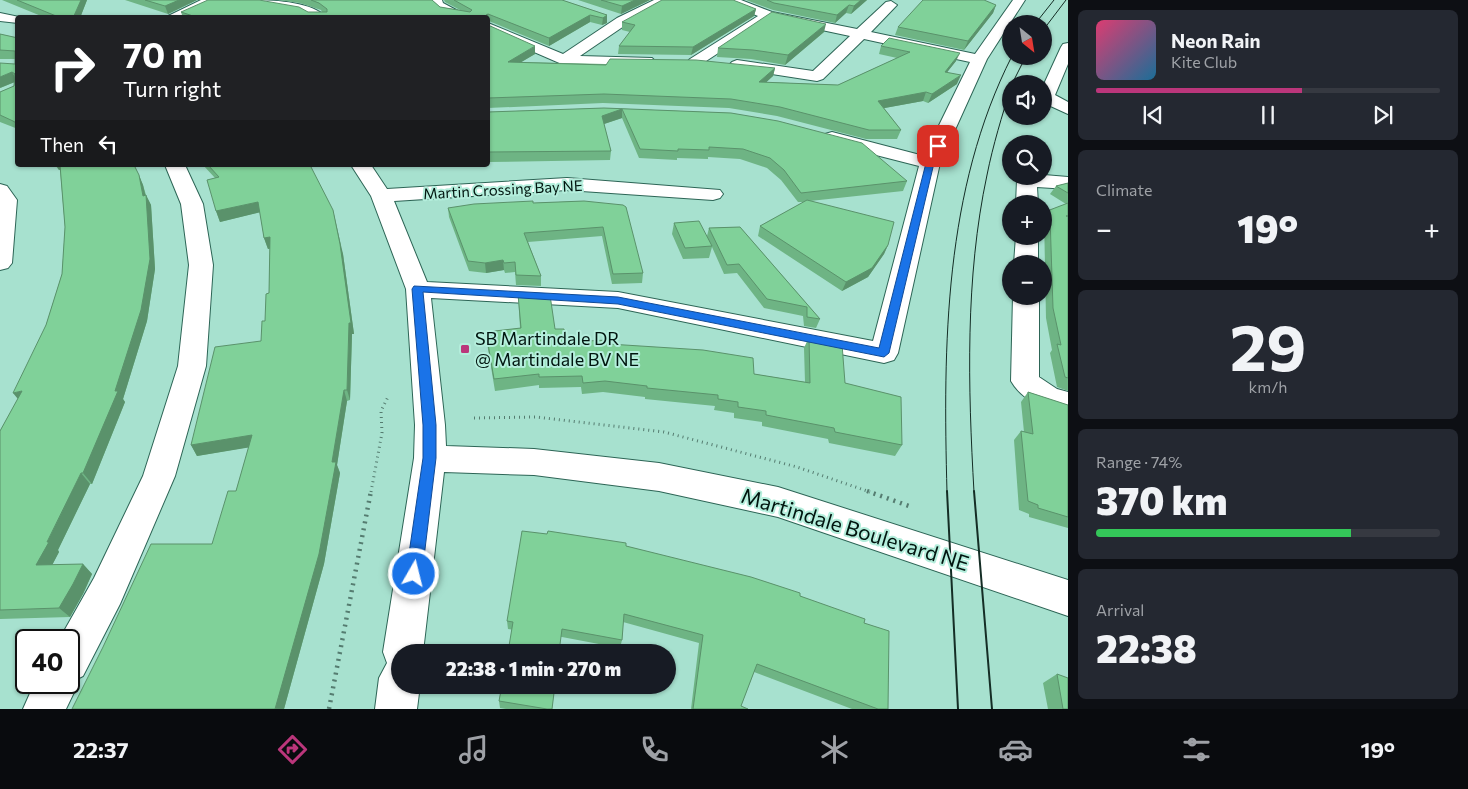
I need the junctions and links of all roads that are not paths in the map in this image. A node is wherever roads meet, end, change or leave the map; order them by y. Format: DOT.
graph roads {
  1 [pos="212,0"];
  2 [pos="251,0"];
  3 [pos="436,0"];
  4 [pos="664,0"];
  5 [pos="730,0"];
  6 [pos="872,0"];
  7 [pos="1019,0"];
  8 [pos="320,4"];
  9 [pos="305,10"];
  10 [pos="177,15"];
  11 [pos="316,15"];
  12 [pos="459,15"];
  13 [pos="604,15"];
  14 [pos="768,15"];
  15 [pos="0,18"];
  16 [pos="15,20"];
  17 [pos="622,21"];
  18 [pos="490,28"];
  19 [pos="861,35"];
  20 [pos="1067,50"];
  21 [pos="979,59"];
  22 [pos="564,60"];
  23 [pos="657,61"];
  24 [pos="676,62"];
  25 [pos="695,62"];
  26 [pos="1068,109"];
  27 [pos="815,133"];
  28 [pos="930,163"];
  29 [pos="176,167"];
  30 [pos="362,167"];
  31 [pos="1068,183"];
  32 [pos="0,190"];
  33 [pos="713,194"];
  34 [pos="1027,195"];
  35 [pos="381,196"];
  36 [pos="0,263"];
  37 [pos="418,289"];
  38 [pos="1026,305"];
  39 [pos="1068,403"];
  40 [pos="430,458"];
  41 [pos="1068,598"];
  42 [pos="80,641"];
  43 [pos="405,644"];
  44 [pos="52,694"];
  45 [pos="398,694"];
  46 [pos="44,709"];
  47 [pos="396,709"];
  1 -- 10 [label="street"];
  2 -- 9 [label="street"];
  3 -- 12 [label="street"];
  4 -- 17 [label="street"];
  5 -- 14 [label="street"];
  6 -- 19 [label="street"];
  7 -- 21 [label="street"];
  8 -- 9 [label="street"];
  9 -- 11 [label="street"];
  13 -- 17 [label="street"];
  14 -- 19 [label="street"];
  14 -- 25 [label="street"];
  15 -- 16 [label="street"];
  17 -- 22 [label="street"];
  18 -- 22 [label="street"];
  19 -- 21 [label="street"];
  19 -- 25 [label="street"];
  20 -- 26 [label="street"];
  21 -- 28 [label="street"];
  22 -- 23 [label="street"];
  24 -- 25 [label="street"];
  27 -- 28 [label="street"];
  28 -- 37 [label="street"];
  29 -- 42 [label="street"];
  30 -- 35 [label="street"];
  31 -- 34 [label="street"];
  32 -- 36 [label="street"];
  33 -- 35 [label="street, Martin Crossing Bay NE"];
  35 -- 37 [label="street"];
  37 -- 40 [label="street"];
  38 -- 39 [label="street"];
  40 -- 41 [label="street, Martindale Boulevard NE"];
  40 -- 43 [label="street"];
  44 -- 46 [label="street"];
  45 -- 47 [label="street"];
}
